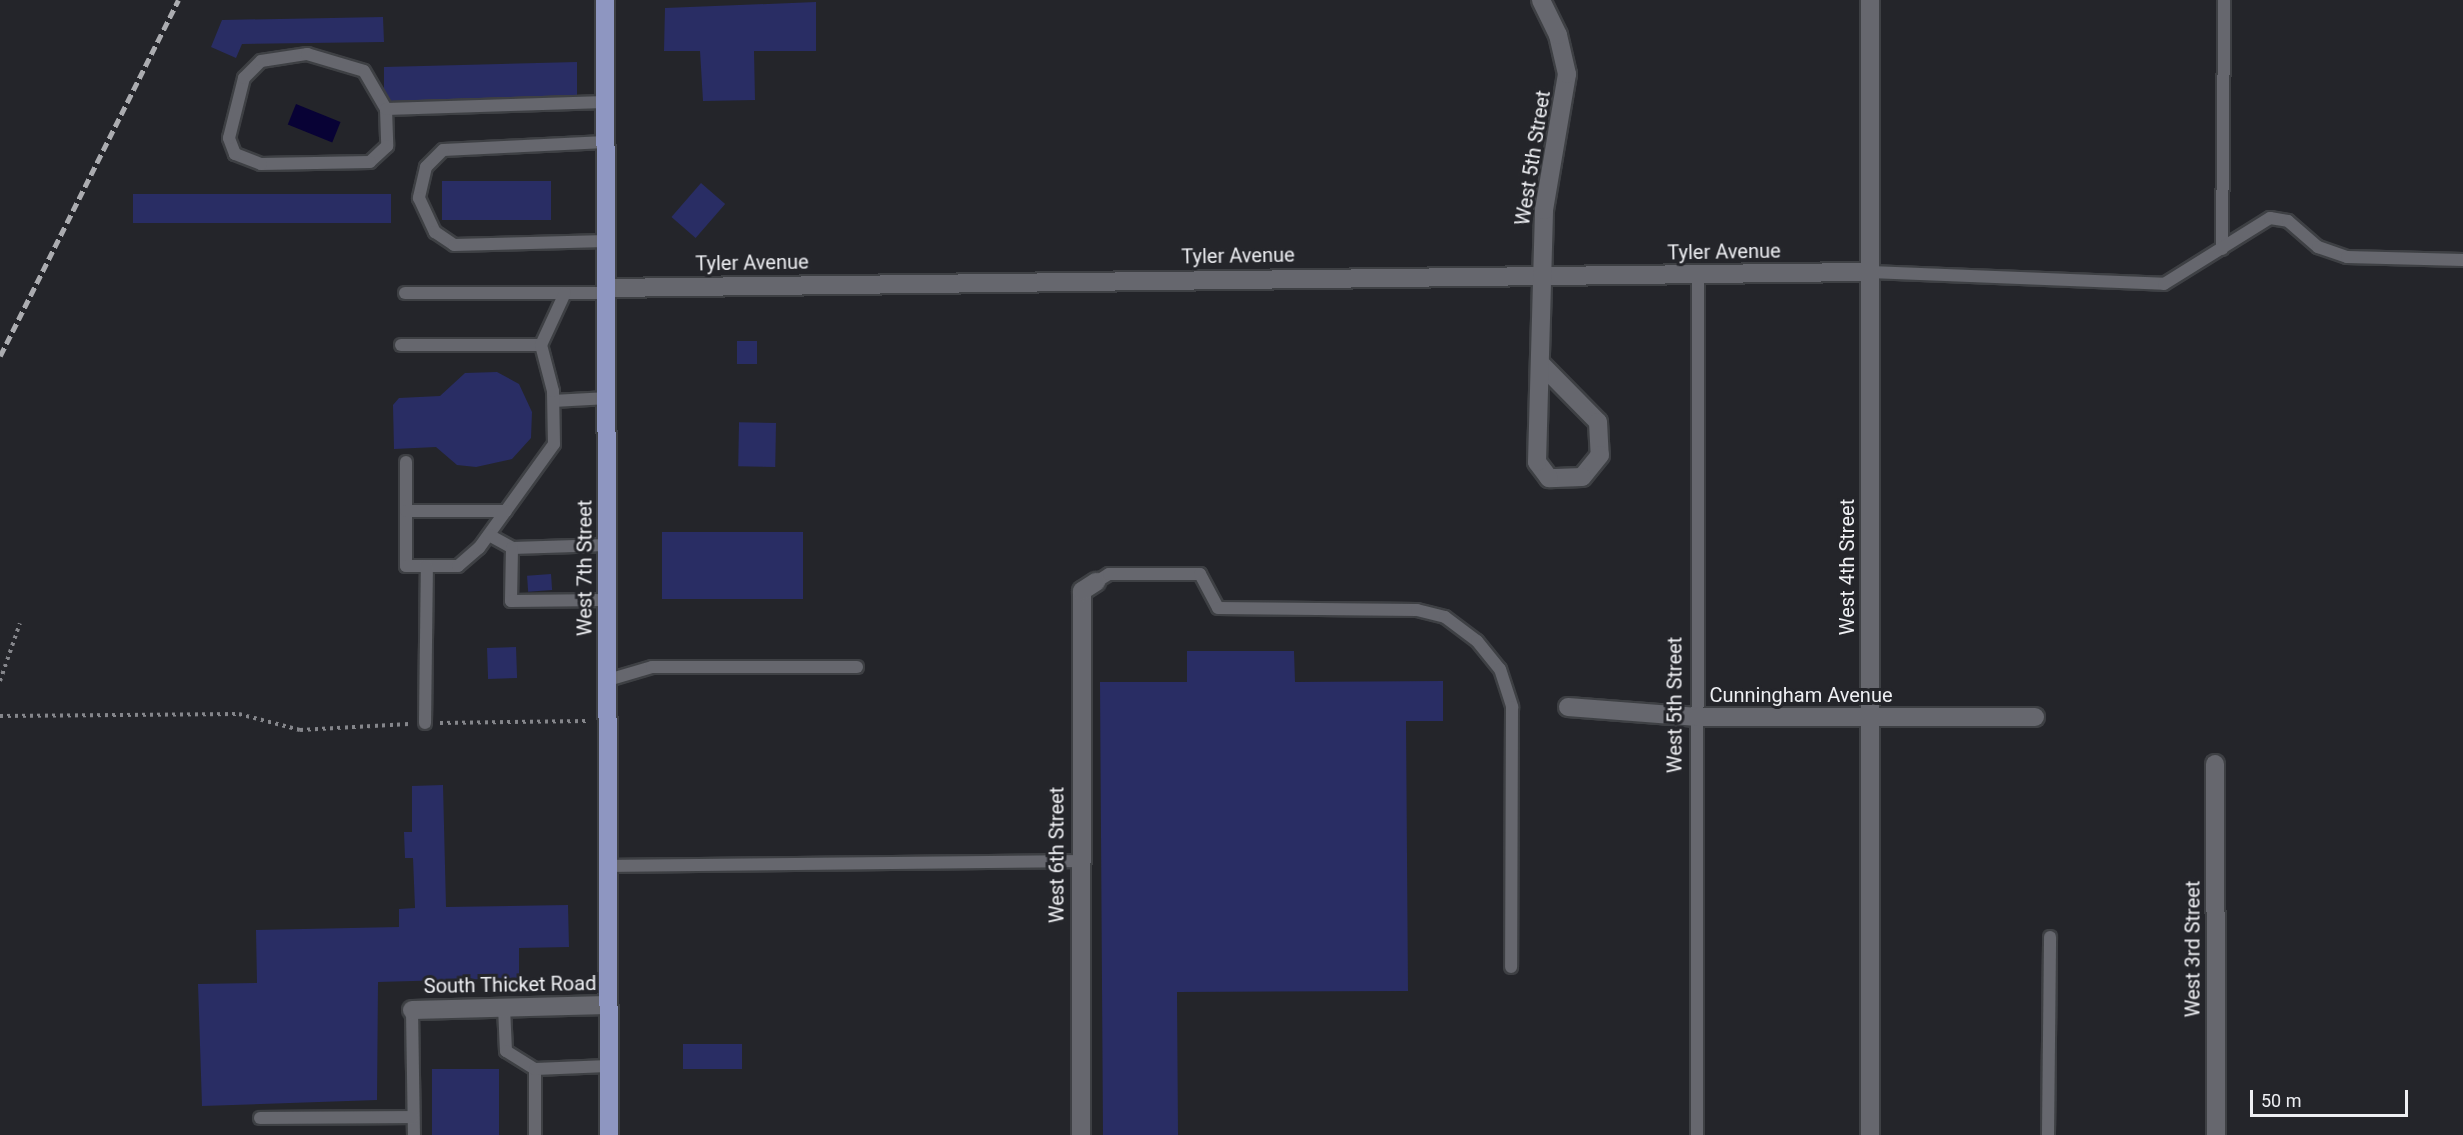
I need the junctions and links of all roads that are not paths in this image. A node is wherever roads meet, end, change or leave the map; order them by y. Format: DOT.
graph roads {
  1 [pos="605,0"];
  2 [pos="1541,0"];
  3 [pos="1870,0"];
  4 [pos="2224,0"];
  5 [pos="605,102"];
  6 [pos="386,109"];
  7 [pos="605,142"];
  8 [pos="606,241"];
  9 [pos="2222,249"];
  10 [pos="2463,260"];
  11 [pos="1870,272"];
  12 [pos="1543,275"];
  13 [pos="1698,275"];
  14 [pos="606,291"];
  15 [pos="405,292"];
  16 [pos="565,293"];
  17 [pos="401,345"];
  18 [pos="541,345"];
  19 [pos="1541,364"];
  20 [pos="607,398"];
  21 [pos="554,401"];
  22 [pos="406,462"];
  23 [pos="406,511"];
  24 [pos="506,511"];
  25 [pos="489,535"];
  26 [pos="607,545"];
  27 [pos="512,548"];
  28 [pos="427,566"];
  29 [pos="1096,582"];
  30 [pos="607,600"];
  31 [pos="857,668"];
  32 [pos="608,680"];
  33 [pos="1568,707"];
  34 [pos="1698,717"];
  35 [pos="2034,717"];
  36 [pos="1870,718"];
  37 [pos="425,723"];
  38 [pos="2215,764"];
  39 [pos="1079,861"];
  40 [pos="608,866"];
  41 [pos="2050,937"];
  42 [pos="1511,967"];
  43 [pos="608,1005"];
  44 [pos="504,1007"];
  45 [pos="412,1010"];
  46 [pos="608,1066"];
  47 [pos="535,1069"];
  48 [pos="413,1117"];
  49 [pos="260,1118"];
  50 [pos="414,1135"];
  51 [pos="535,1135"];
  52 [pos="609,1135"];
  53 [pos="1081,1135"];
  54 [pos="1697,1135"];
  55 [pos="1870,1135"];
  56 [pos="2048,1135"];
  57 [pos="2216,1135"];
  1 -- 5 [label="main road, West 7th Street"];
  2 -- 12 [label="street, West 5th Street"];
  3 -- 11 [label="street, West 4th Street"];
  4 -- 9 [label="lane"];
  5 -- 6 [label="lane"];
  5 -- 7 [label="main road, West 7th Street"];
  6 -- 6 [label="lane"];
  7 -- 8 [label="main road, West 7th Street"];
  7 -- 8 [label="lane"];
  8 -- 14 [label="main road, West 7th Street"];
  9 -- 10 [label="lane"];
  9 -- 11 [label="lane"];
  11 -- 13 [label="street, Tyler Avenue"];
  11 -- 36 [label="street, West 4th Street"];
  12 -- 13 [label="street, Tyler Avenue"];
  12 -- 14 [label="street, Tyler Avenue"];
  12 -- 19 [label="street, West 5th Street"];
  13 -- 34 [label="lane, West 5th Street"];
  14 -- 16 [label="lane"];
  14 -- 20 [label="main road, West 7th Street"];
  15 -- 16 [label="lane"];
  16 -- 18 [label="lane"];
  17 -- 18 [label="lane"];
  18 -- 21 [label="lane"];
  19 -- 19 [label="street, West 5th Street"];
  20 -- 21 [label="lane"];
  20 -- 26 [label="main road, West 7th Street"];
  21 -- 24 [label="lane"];
  22 -- 23 [label="lane"];
  23 -- 24 [label="lane"];
  23 -- 28 [label="lane"];
  24 -- 25 [label="lane"];
  25 -- 27 [label="lane"];
  25 -- 28 [label="lane"];
  26 -- 27 [label="lane"];
  26 -- 30 [label="main road, West 7th Street"];
  27 -- 30 [label="lane"];
  28 -- 37 [label="lane"];
  29 -- 39 [label="street, West 6th Street"];
  29 -- 42 [label="lane"];
  30 -- 32 [label="main road, West 7th Street"];
  31 -- 32 [label="lane"];
  32 -- 40 [label="main road, West 7th Street"];
  33 -- 34 [label="street, Cunningham Avenue"];
  34 -- 36 [label="street, Cunningham Avenue"];
  34 -- 54 [label="lane, West 5th Street"];
  35 -- 36 [label="street, Cunningham Avenue"];
  36 -- 55 [label="street, West 4th Street"];
  38 -- 57 [label="street, West 3rd Street"];
  39 -- 40 [label="lane"];
  39 -- 53 [label="street, West 6th Street"];
  40 -- 43 [label="main road, West 7th Street"];
  41 -- 56 [label="lane"];
  43 -- 44 [label="street, South Thicket Road"];
  43 -- 46 [label="main road, West 7th Street"];
  44 -- 45 [label="street, South Thicket Road"];
  44 -- 47 [label="lane"];
  45 -- 48 [label="lane"];
  46 -- 47 [label="lane"];
  46 -- 52 [label="main road, West 7th Street"];
  47 -- 51 [label="lane"];
  48 -- 49 [label="lane"];
  48 -- 50 [label="lane"];
}
